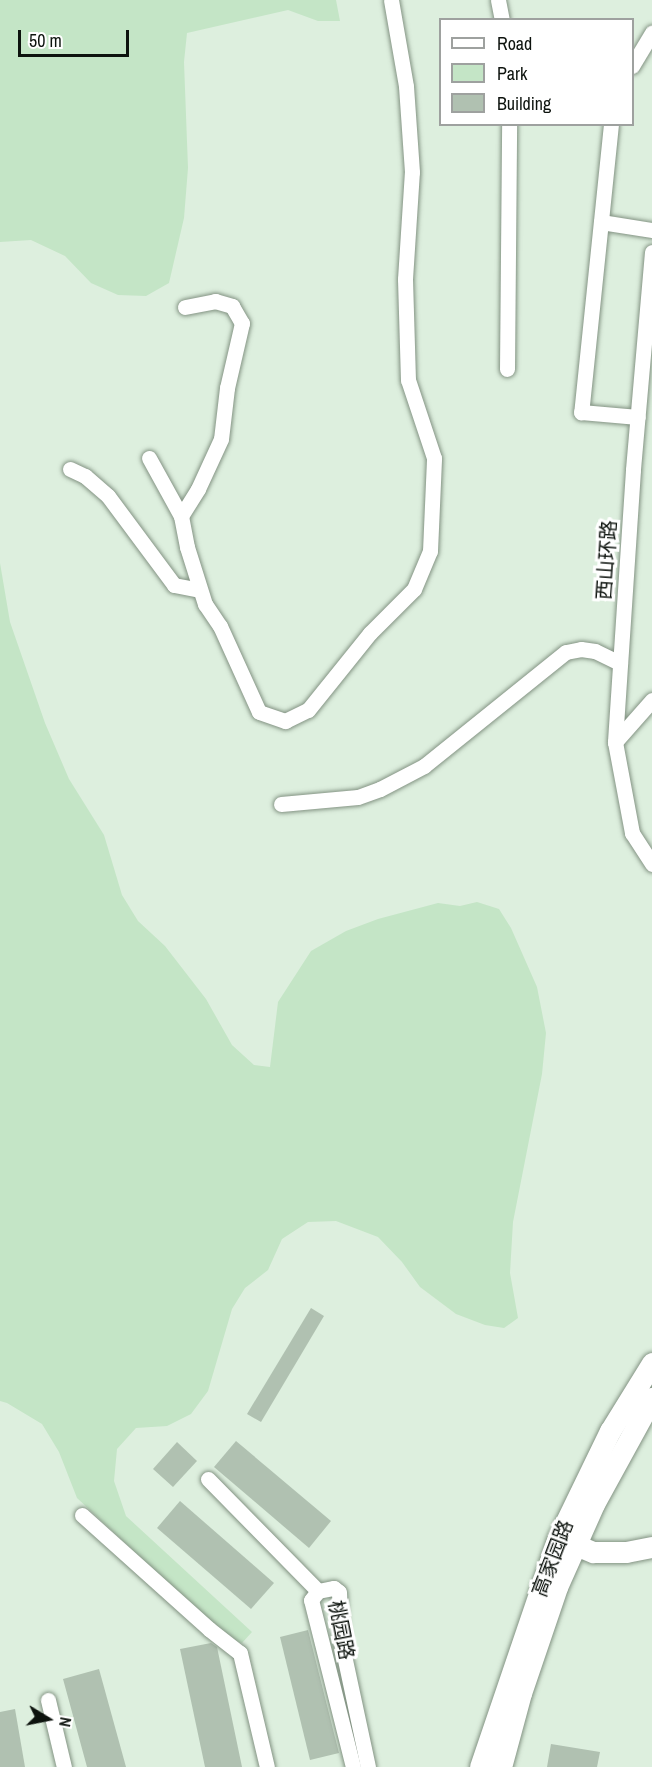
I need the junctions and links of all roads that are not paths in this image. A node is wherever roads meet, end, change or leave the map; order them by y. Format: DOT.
graph roads {
  1 [pos="391,0"];
  2 [pos="498,0"];
  3 [pos="502,18"];
  4 [pos="652,33"];
  5 [pos="634,64"];
  6 [pos="509,126"];
  7 [pos="611,126"];
  8 [pos="601,222"];
  9 [pos="652,230"];
  10 [pos="652,252"];
  11 [pos="185,307"];
  12 [pos="507,369"];
  13 [pos="638,417"];
  14 [pos="149,458"];
  15 [pos="70,469"];
  16 [pos="181,516"];
  17 [pos="200,590"];
  18 [pos="620,663"];
  19 [pos="652,700"];
  20 [pos="615,742"];
  21 [pos="281,804"];
  22 [pos="652,864"];
  23 [pos="652,1363"];
  24 [pos="652,1398"];
  25 [pos="208,1479"];
  26 [pos="82,1515"];
  27 [pos="567,1541"];
  28 [pos="652,1547"];
  29 [pos="318,1591"];
  30 [pos="48,1700"];
  31 [pos="64,1767"];
  32 [pos="267,1767"];
  33 [pos="352,1767"];
  34 [pos="368,1767"];
  35 [pos="480,1767"];
  36 [pos="501,1767"];
  1 -- 17 [label="street"];
  2 -- 3 [label="street"];
  4 -- 5 [label="street"];
  6 -- 12 [label="street"];
  7 -- 8 [label="street"];
  8 -- 9 [label="street"];
  8 -- 13 [label="street"];
  10 -- 13 [label="street, 西山环路"];
  11 -- 16 [label="street"];
  13 -- 18 [label="street, 西山环路"];
  14 -- 16 [label="street"];
  15 -- 17 [label="street"];
  16 -- 17 [label="street"];
  18 -- 20 [label="street, 西山环路"];
  18 -- 21 [label="street"];
  19 -- 20 [label="street"];
  20 -- 22 [label="street, 西山环路"];
  23 -- 27 [label="main road, 高家园路"];
  24 -- 27 [label="main road, 高家园路"];
  25 -- 29 [label="street"];
  26 -- 32 [label="street"];
  27 -- 28 [label="main road"];
  27 -- 35 [label="main road, 高家园路"];
  27 -- 36 [label="main road, 高家园路"];
  29 -- 33 [label="street, 桃园路"];
  29 -- 34 [label="street, 桃园路"];
  30 -- 31 [label="street"];
}
